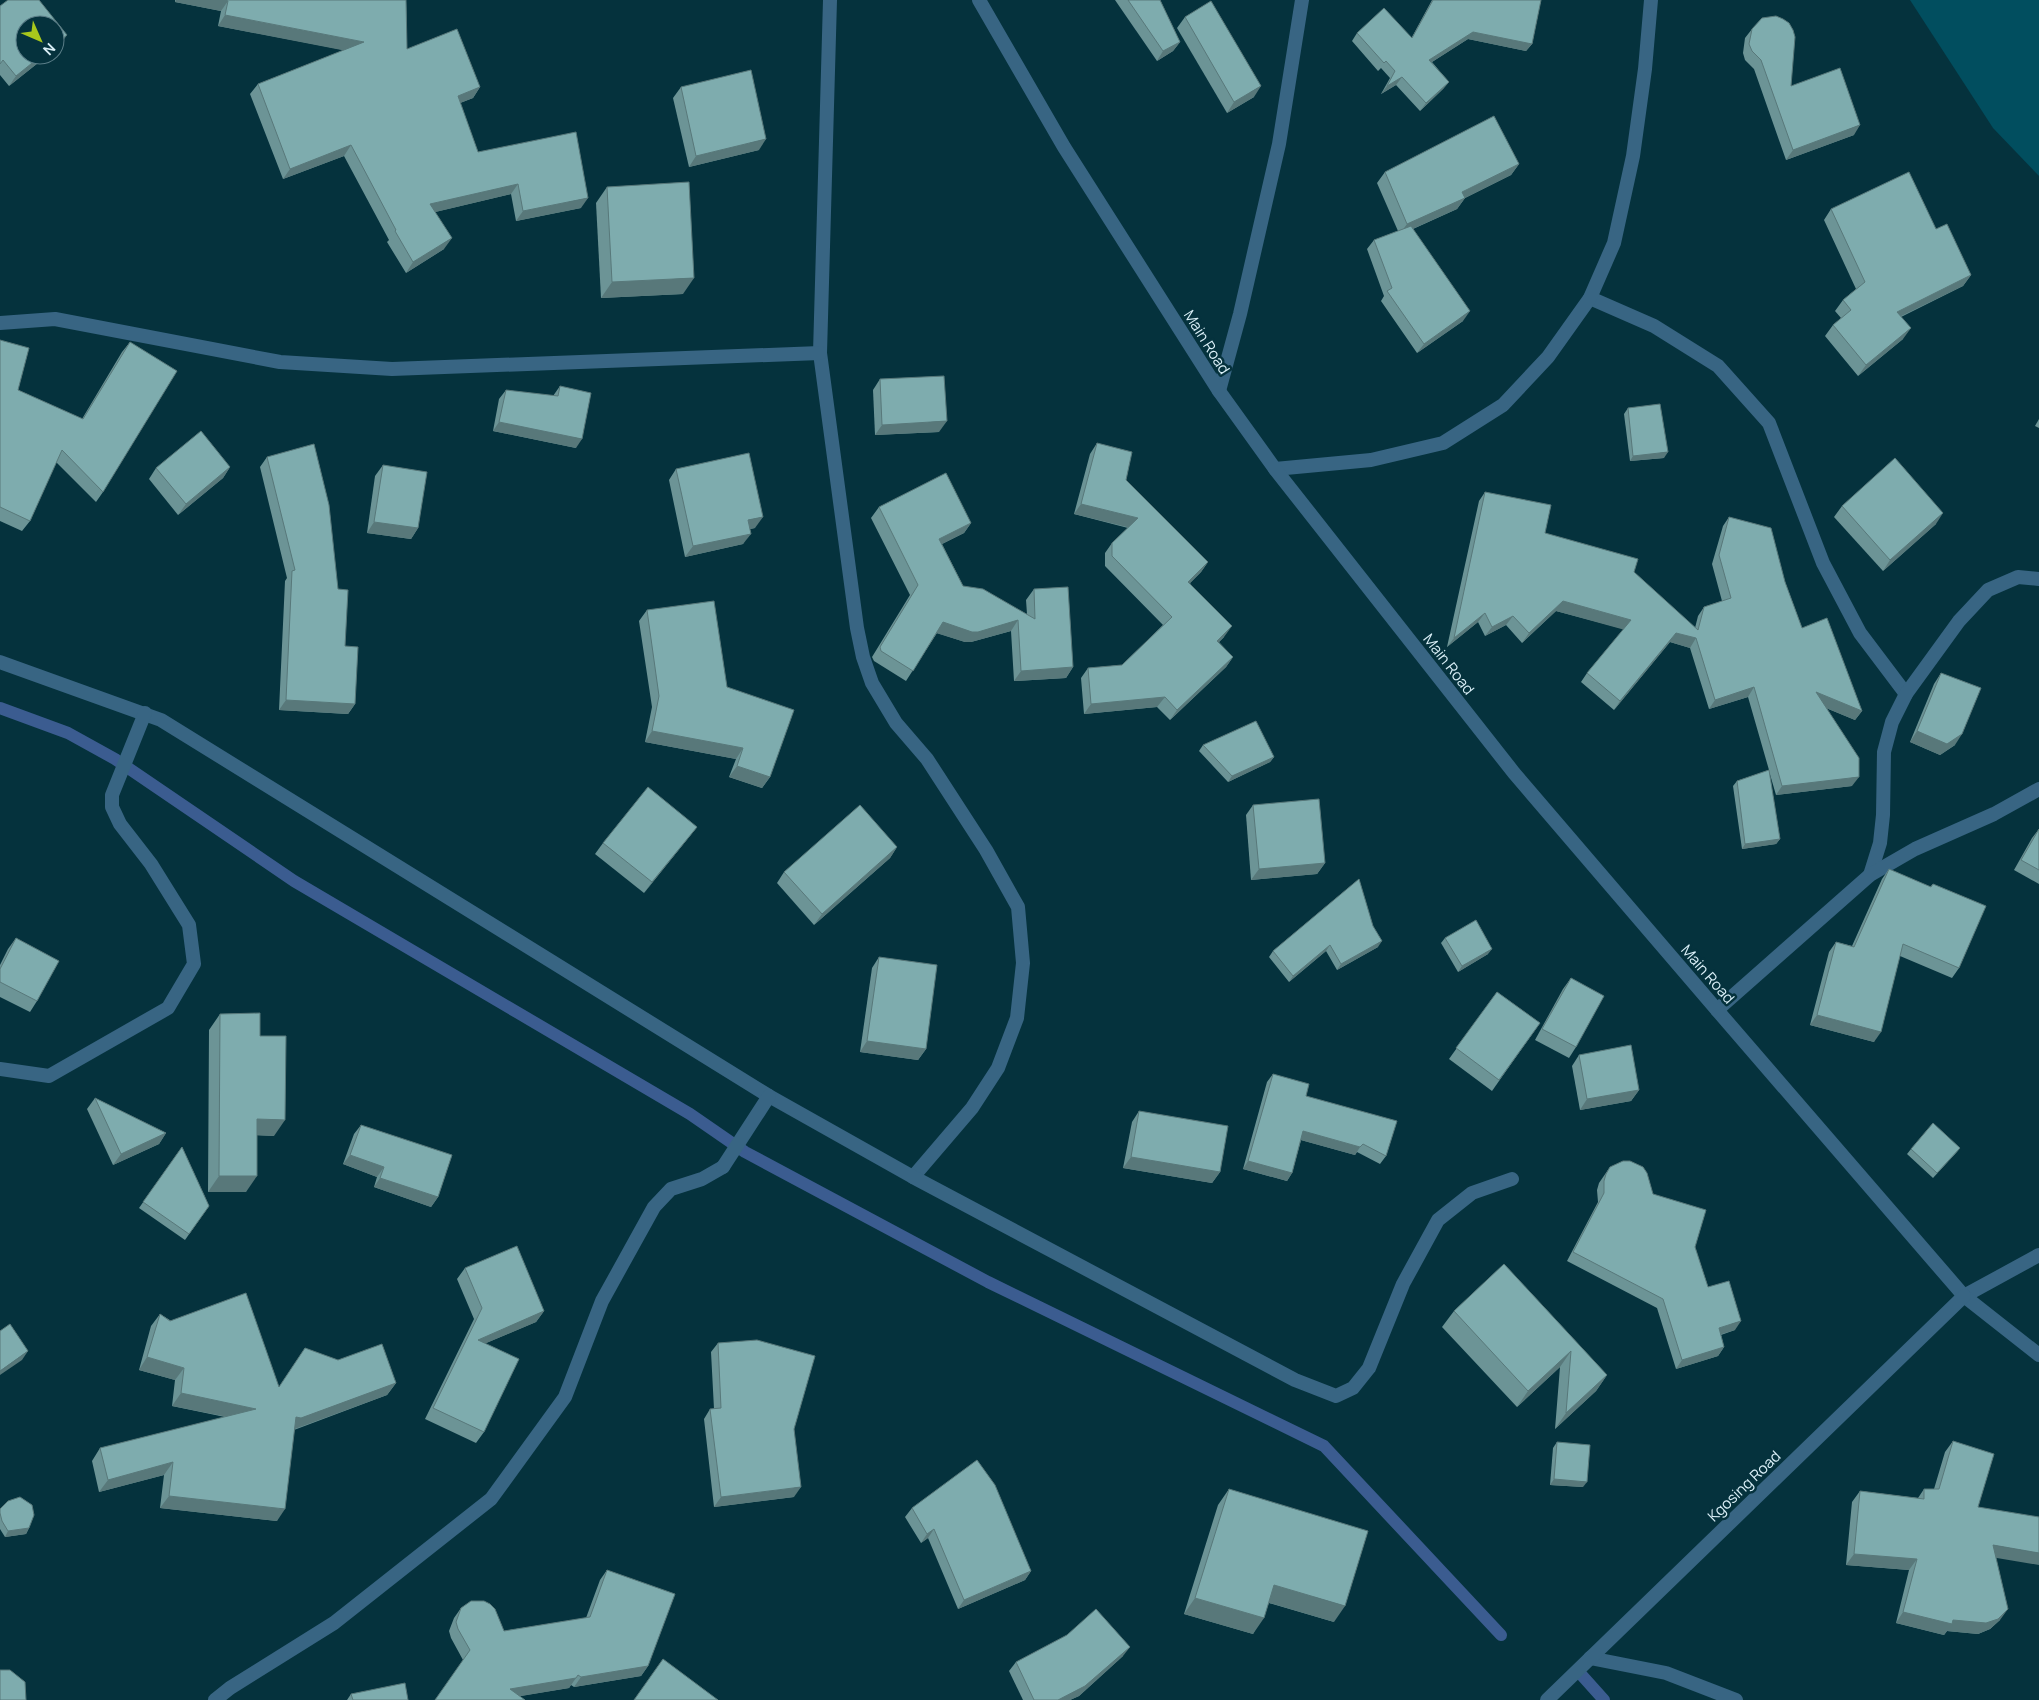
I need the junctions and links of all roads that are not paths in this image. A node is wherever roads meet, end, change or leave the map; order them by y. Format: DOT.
graph roads {
  1 [pos="830,0"];
  2 [pos="979,0"];
  3 [pos="1302,0"];
  4 [pos="1651,0"];
  5 [pos="1590,298"];
  6 [pos="0,322"];
  7 [pos="820,353"];
  8 [pos="1219,391"];
  9 [pos="1275,469"];
  10 [pos="2039,579"];
  11 [pos="0,662"];
  12 [pos="1906,694"];
  13 [pos="145,713"];
  14 [pos="2039,788"];
  15 [pos="1870,875"];
  16 [pos="1717,1010"];
  17 [pos="0,1069"];
  18 [pos="768,1096"];
  19 [pos="913,1177"];
  20 [pos="1512,1179"];
  21 [pos="2039,1254"];
  22 [pos="1964,1296"];
  23 [pos="2039,1355"];
  24 [pos="1590,1658"];
  25 [pos="215,1700"];
  26 [pos="1547,1700"];
  27 [pos="1736,1700"];
  1 -- 7 [label="street"];
  2 -- 8 [label="street, Main Road"];
  3 -- 8 [label="street"];
  4 -- 5 [label="street"];
  5 -- 9 [label="street"];
  5 -- 12 [label="street"];
  6 -- 7 [label="street"];
  7 -- 19 [label="street"];
  8 -- 9 [label="street, Main Road"];
  9 -- 16 [label="street, Main Road"];
  10 -- 12 [label="street"];
  11 -- 13 [label="street"];
  12 -- 15 [label="street"];
  13 -- 17 [label="street"];
  13 -- 18 [label="street"];
  14 -- 15 [label="street"];
  15 -- 16 [label="street"];
  16 -- 22 [label="street, Main Road"];
  18 -- 19 [label="street"];
  18 -- 25 [label="street"];
  19 -- 20 [label="street"];
  21 -- 22 [label="street, Kgosing Road"];
  22 -- 23 [label="street, Main Road"];
  22 -- 24 [label="street, Kgosing Road"];
  24 -- 26 [label="street, Kgosing Road"];
  24 -- 27 [label="street"];
}
